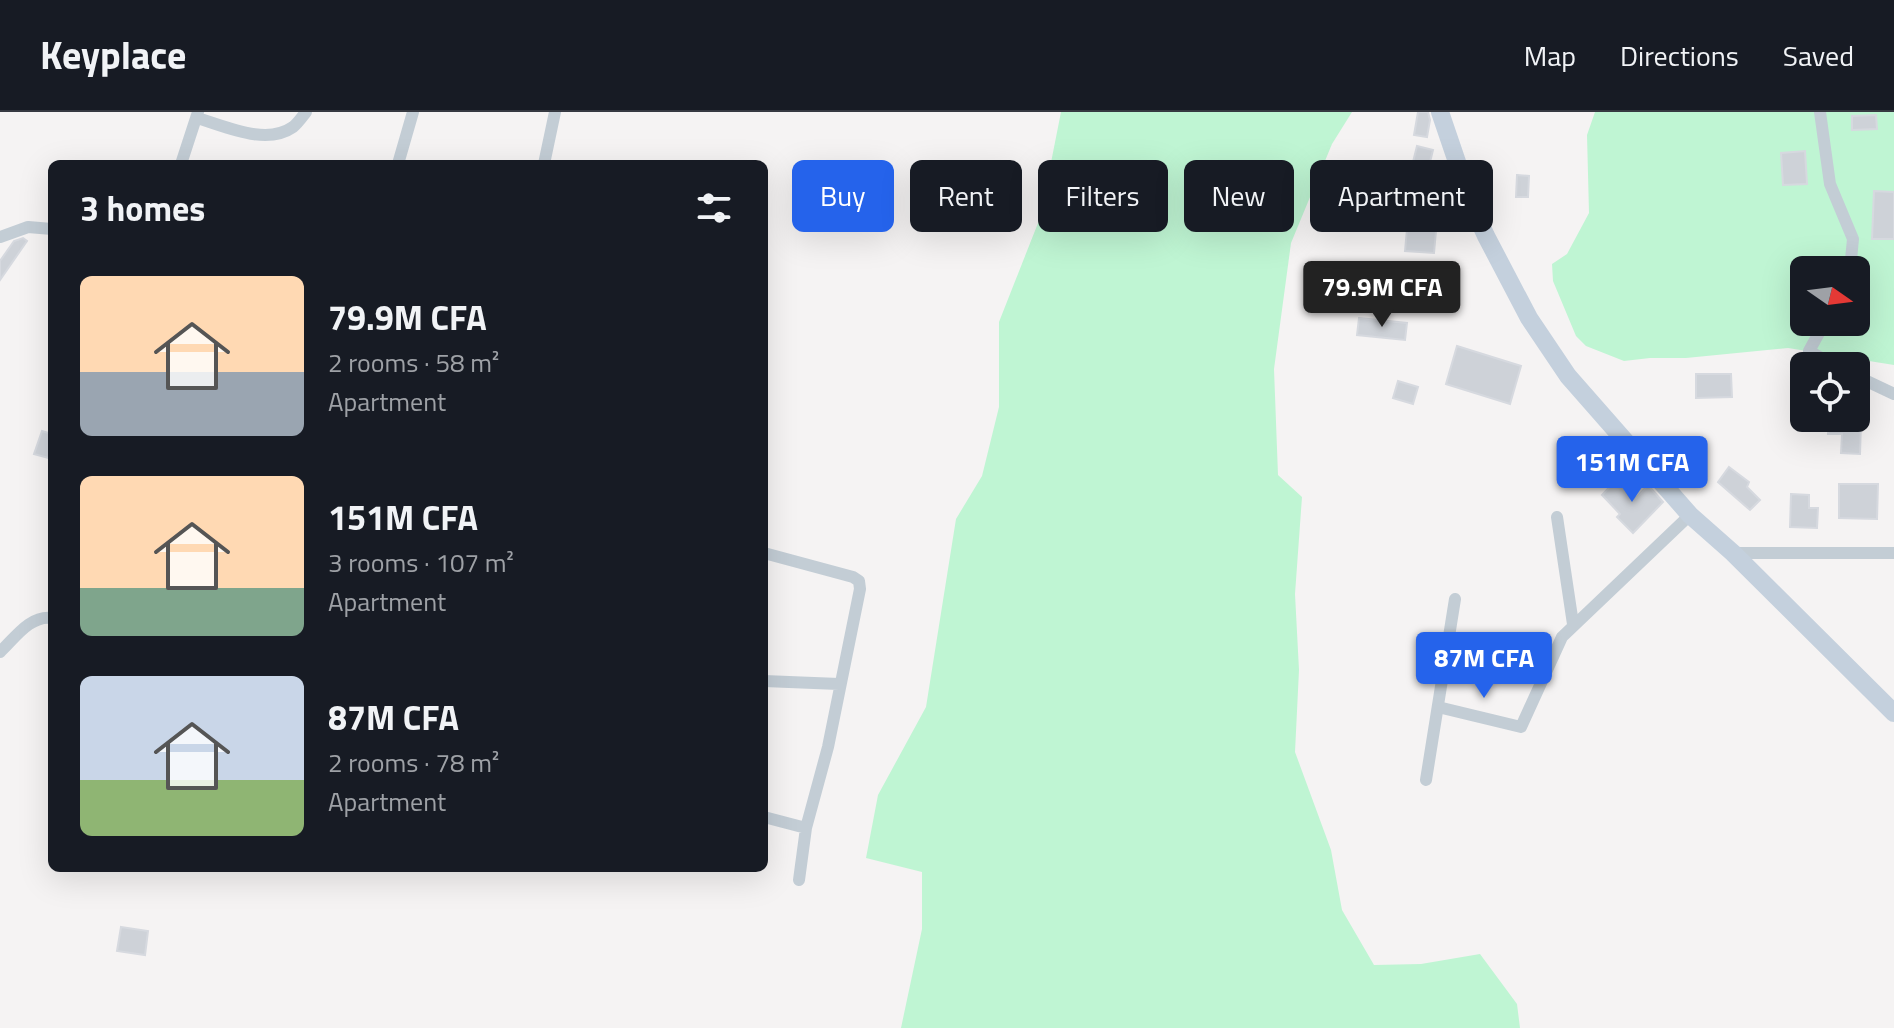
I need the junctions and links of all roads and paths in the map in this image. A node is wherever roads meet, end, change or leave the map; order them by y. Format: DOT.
graph roads {
  1 [pos="306,112"];
  2 [pos="413,112"];
  3 [pos="555,112"];
  4 [pos="1440,112"];
  5 [pos="1820,112"];
  6 [pos="197,115"];
  7 [pos="182,160"];
  8 [pos="399,160"];
  9 [pos="545,160"];
  10 [pos="48,229"];
  11 [pos="0,237"];
  12 [pos="1851,256"];
  13 [pos="1870,383"];
  14 [pos="1894,394"];
  15 [pos="1690,515"];
  16 [pos="1557,517"];
  17 [pos="1733,553"];
  18 [pos="1894,553"];
  19 [pos="768,554"];
  20 [pos="1455,599"];
  21 [pos="48,618"];
  22 [pos="1573,624"];
  23 [pos="0,652"];
  24 [pos="768,681"];
  25 [pos="839,684"];
  26 [pos="1438,707"];
  27 [pos="1894,713"];
  28 [pos="1426,780"];
  29 [pos="768,818"];
  30 [pos="806,828"];
  31 [pos="799,880"];
  1 -- 6 [label="street"];
  2 -- 8 [label="street"];
  3 -- 9 [label="street"];
  4 -- 15 [label="street"];
  5 -- 12 [label="street"];
  6 -- 7 [label="street"];
  10 -- 11 [label="street"];
  13 -- 14 [label="street"];
  15 -- 17 [label="street"];
  15 -- 22 [label="street"];
  16 -- 22 [label="street"];
  17 -- 18 [label="street"];
  17 -- 27 [label="street"];
  19 -- 25 [label="street"];
  20 -- 26 [label="street"];
  21 -- 23 [label="street"];
  22 -- 26 [label="street"];
  24 -- 25 [label="street"];
  25 -- 30 [label="street"];
  26 -- 28 [label="street"];
  29 -- 30 [label="street"];
  30 -- 31 [label="street"];
}
